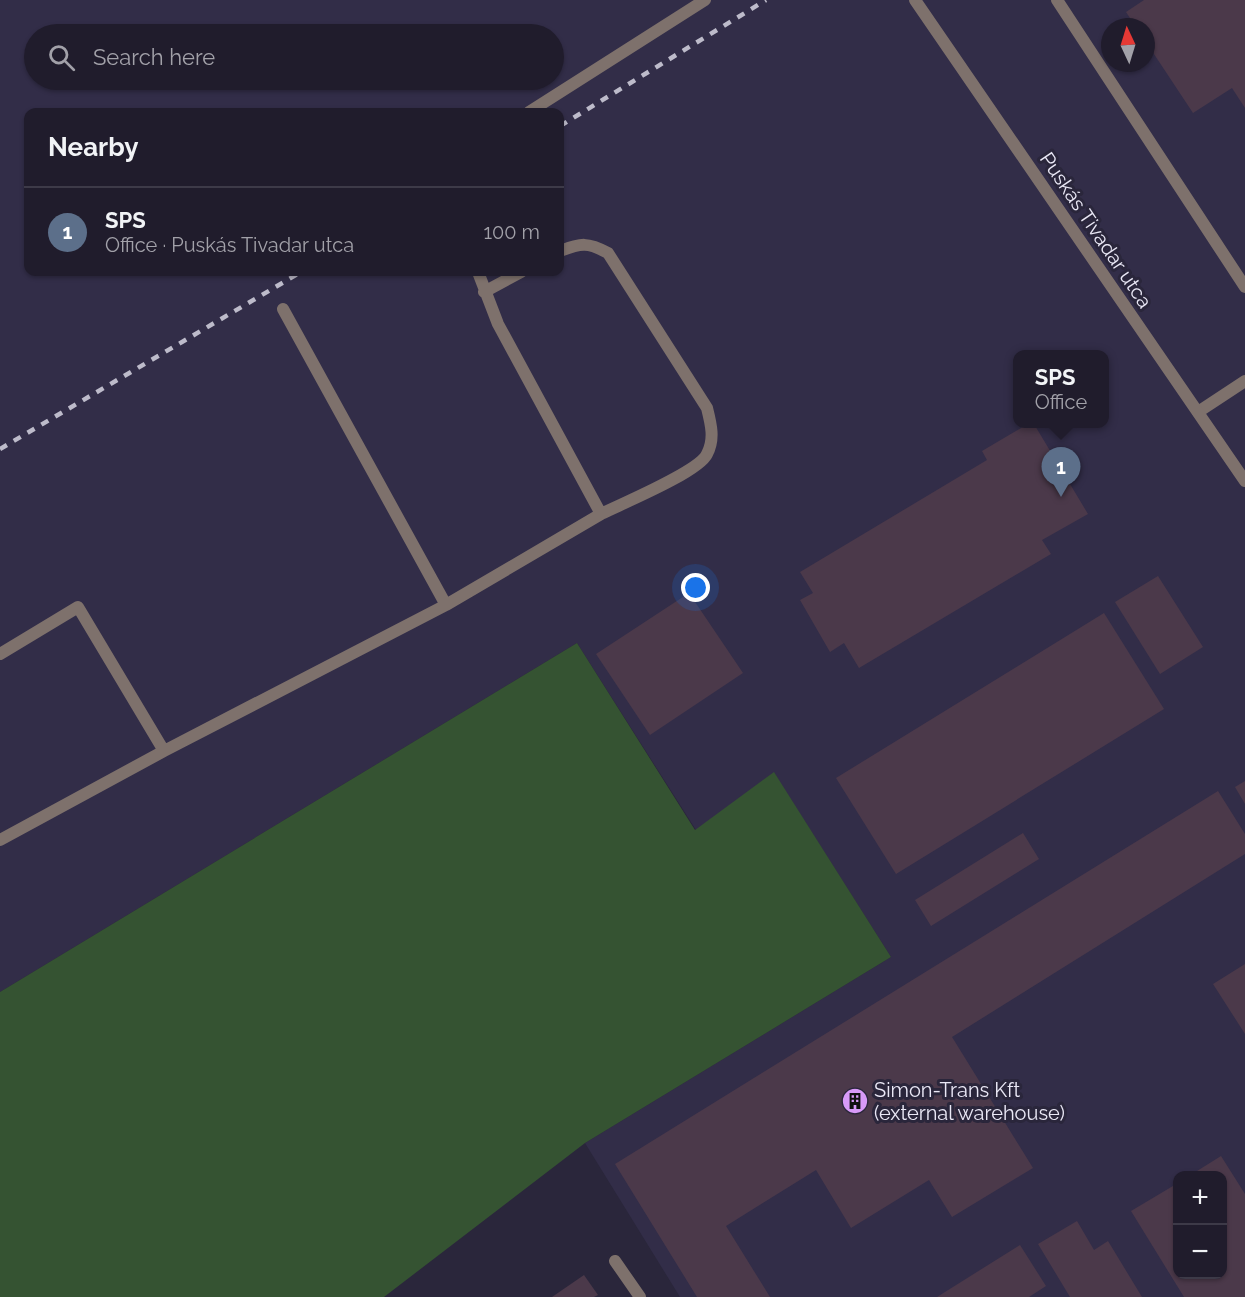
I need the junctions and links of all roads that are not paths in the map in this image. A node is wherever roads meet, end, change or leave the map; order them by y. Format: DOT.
graph roads {
  1 [pos="705,0"];
  2 [pos="915,0"];
  3 [pos="1057,0"];
  4 [pos="564,90"];
  5 [pos="564,90"];
  6 [pos="535,108"];
  7 [pos="564,250"];
  8 [pos="479,276"];
  9 [pos="514,276"];
  10 [pos="1245,287"];
  11 [pos="484,292"];
  12 [pos="283,309"];
  13 [pos="1245,381"];
  14 [pos="1198,412"];
  15 [pos="1245,481"];
  16 [pos="601,514"];
  17 [pos="446,605"];
  18 [pos="0,654"];
  19 [pos="164,751"];
  20 [pos="0,840"];
  21 [pos="615,1261"];
  22 [pos="640,1297"];
  1 -- 4 [label="street"];
  2 -- 14 [label="street, Puskás Tivadar utca"];
  3 -- 10 [label="street"];
  5 -- 6 [label="street"];
  7 -- 16 [label="street"];
  8 -- 11 [label="street"];
  9 -- 11 [label="street"];
  11 -- 16 [label="street"];
  12 -- 17 [label="street"];
  13 -- 14 [label="street"];
  14 -- 15 [label="street, Puskás Tivadar utca"];
  16 -- 17 [label="street"];
  17 -- 19 [label="street"];
  18 -- 19 [label="street"];
  19 -- 20 [label="street"];
  21 -- 22 [label="street"];
}
